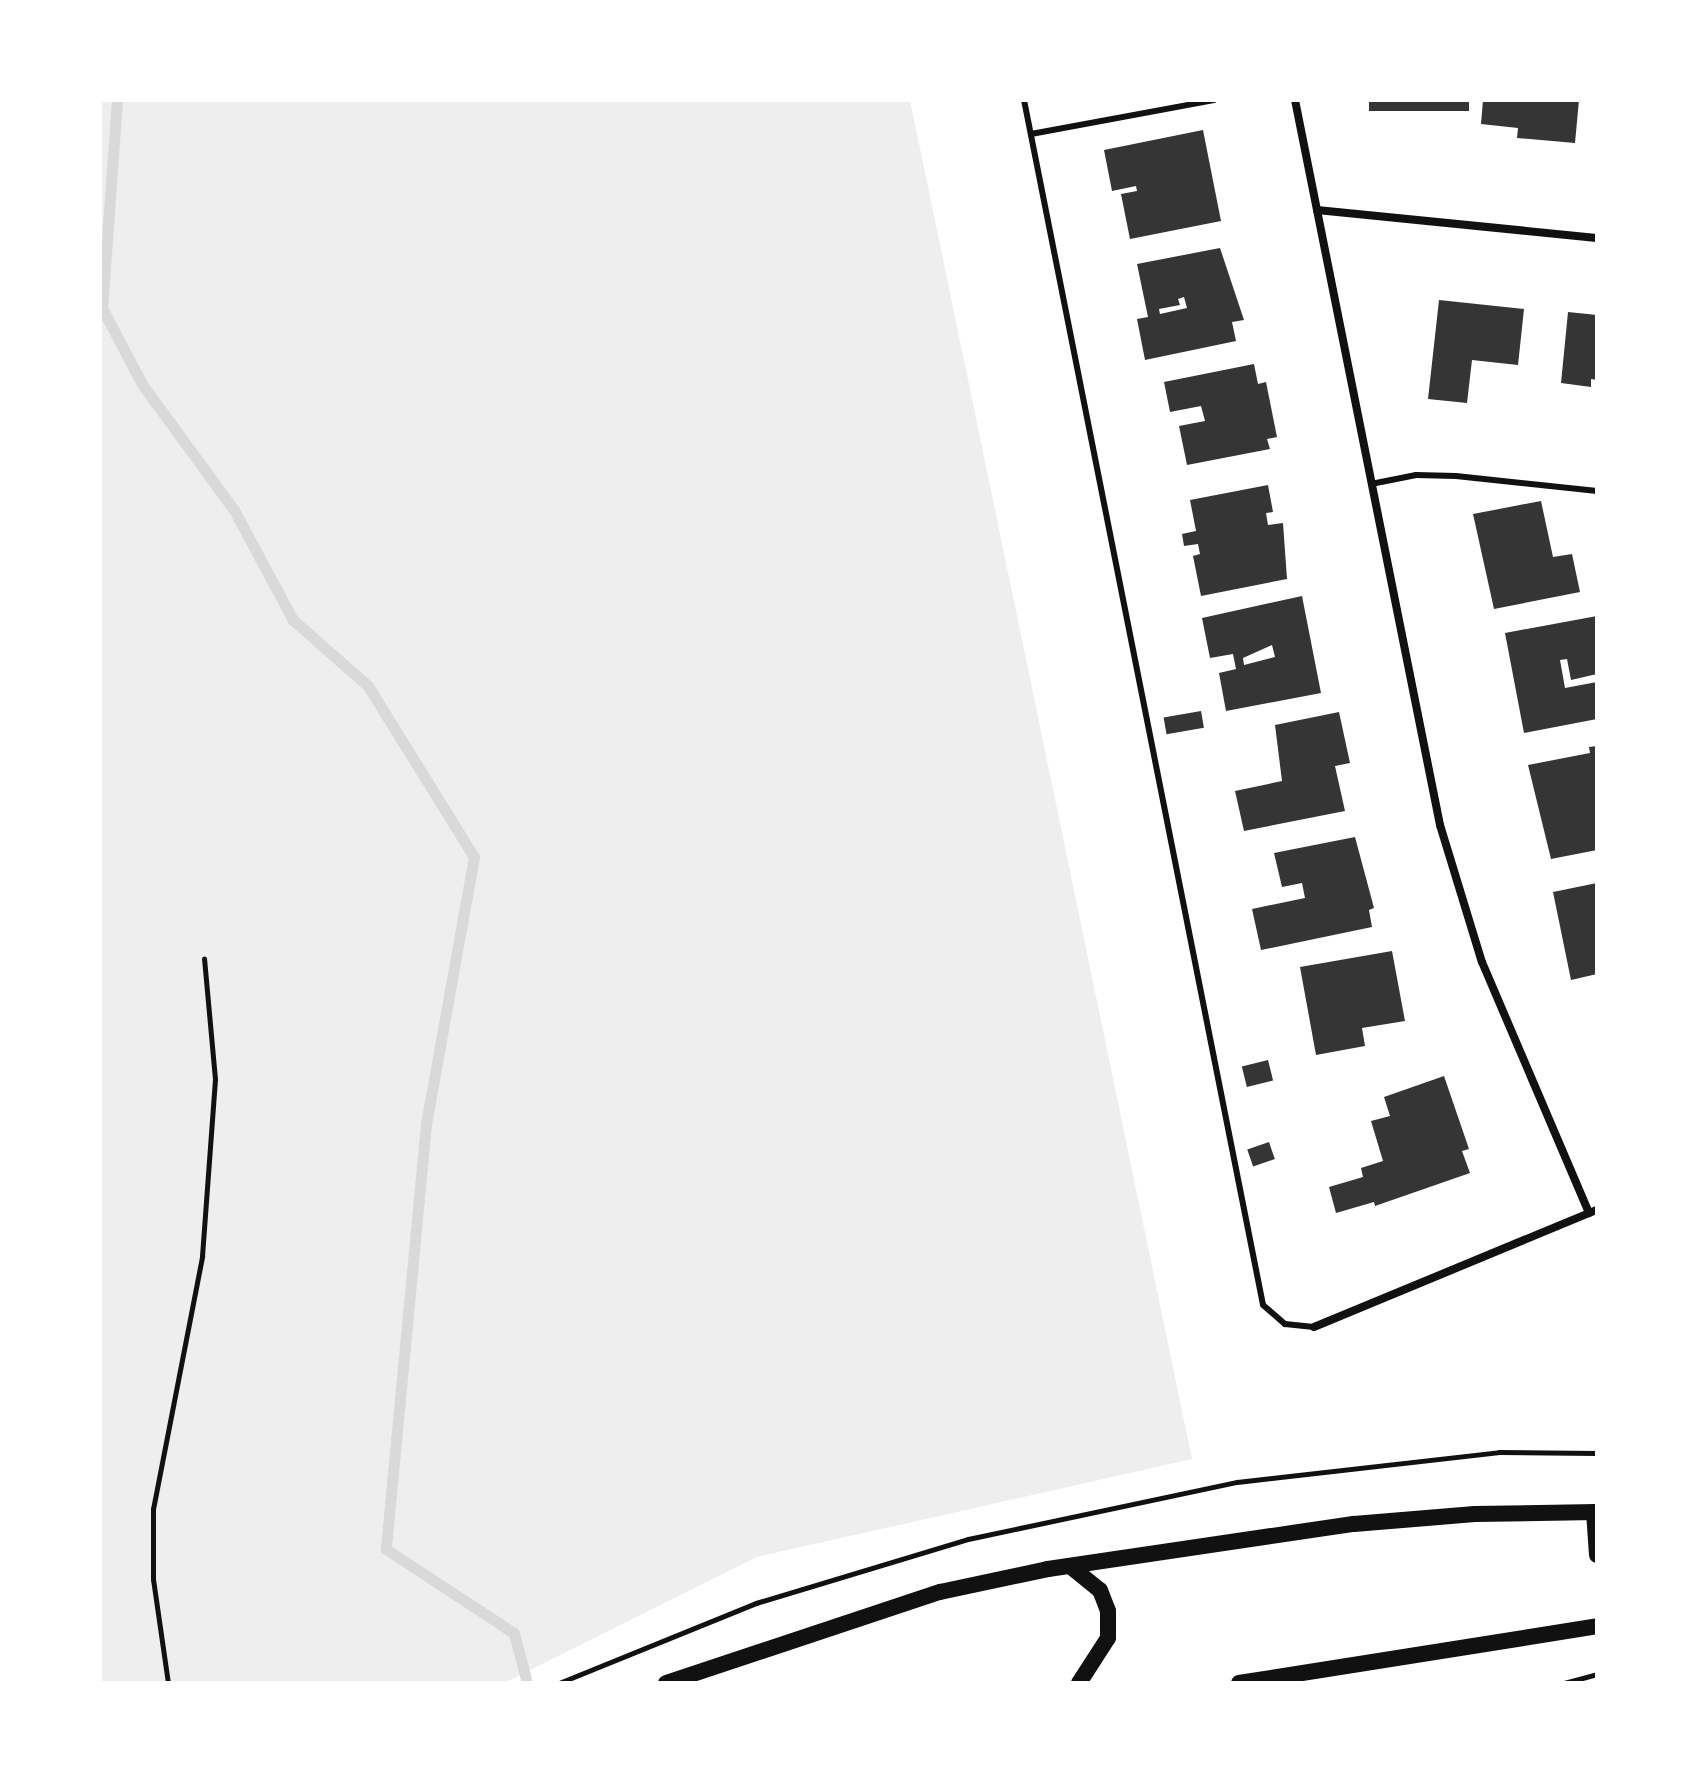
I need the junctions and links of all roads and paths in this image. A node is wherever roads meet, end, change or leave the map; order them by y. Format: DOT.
graph roads {
  1 [pos="1024,100"];
  2 [pos="1214,100"];
  3 [pos="1295,100"];
  4 [pos="1031,134"];
  5 [pos="1317,210"];
  6 [pos="1597,238"];
  7 [pos="1371,484"];
  8 [pos="1597,491"];
  9 [pos="204,959"];
  10 [pos="1593,1211"];
  11 [pos="1314,1327"];
  12 [pos="1597,1453"];
  13 [pos="1596,1512"];
  14 [pos="1597,1555"];
  15 [pos="1070,1566"];
  16 [pos="1597,1626"];
  17 [pos="1597,1674"];
  18 [pos="168,1683"];
  19 [pos="559,1683"];
  20 [pos="666,1683"];
  21 [pos="1079,1683"];
  22 [pos="1239,1683"];
  23 [pos="1564,1683"];
  1 -- 4 [label="lane"];
  2 -- 4 [label="lane"];
  3 -- 5 [label="street"];
  4 -- 11 [label="lane"];
  5 -- 6 [label="street"];
  5 -- 7 [label="street"];
  7 -- 8 [label="lane"];
  7 -- 10 [label="street"];
  9 -- 18 [label="path"];
  10 -- 11 [label="street"];
  12 -- 19 [label="path"];
  13 -- 14 [label="main road"];
  13 -- 15 [label="main road"];
  15 -- 20 [label="main road"];
  15 -- 21 [label="main road"];
  16 -- 22 [label="main road"];
  17 -- 23 [label="path"];
}
